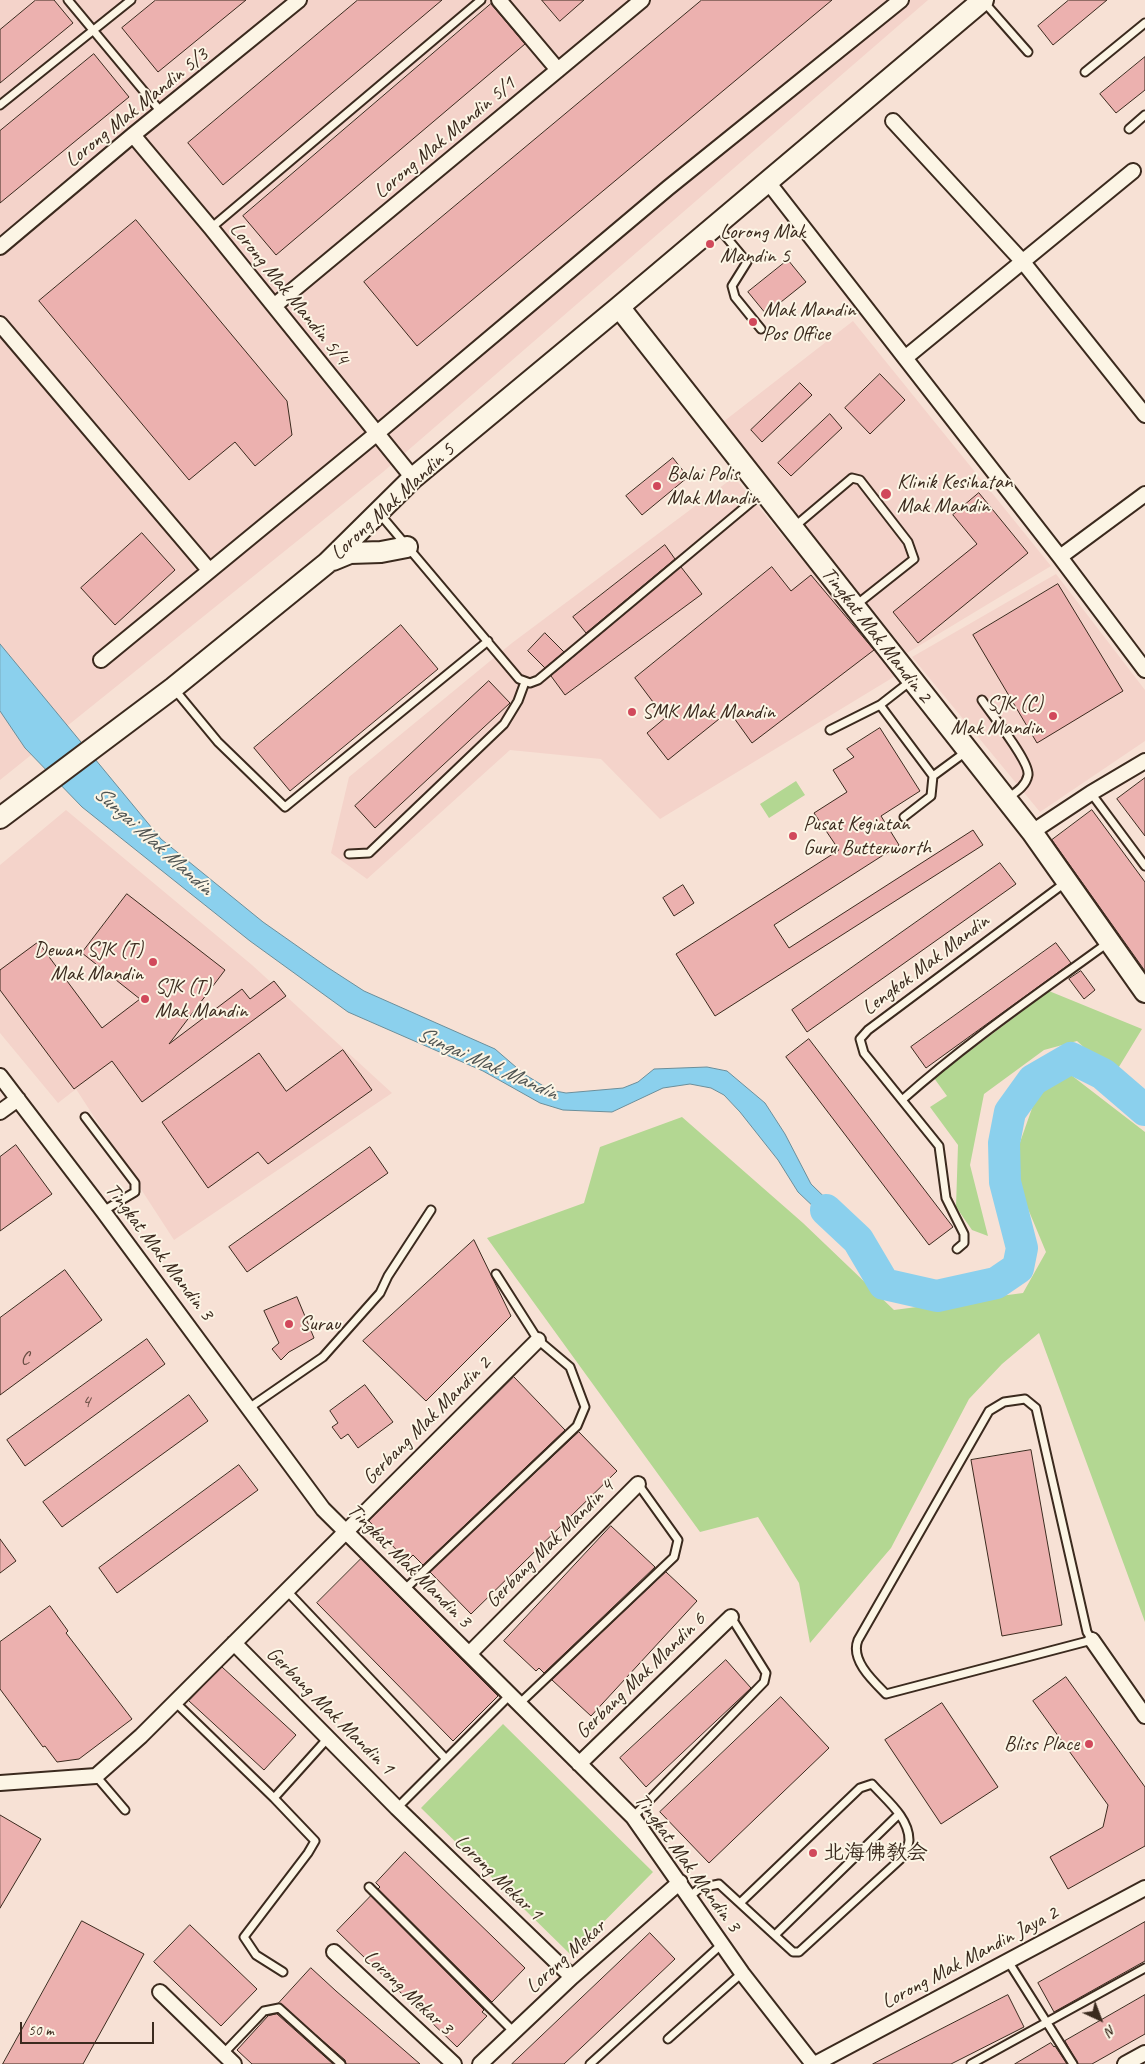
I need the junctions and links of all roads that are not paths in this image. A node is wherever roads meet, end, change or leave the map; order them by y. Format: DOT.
graph roads {
  1 [pos="68,0"];
  2 [pos="131,0"];
  3 [pos="300,0"];
  4 [pos="481,0"];
  5 [pos="499,0"];
  6 [pos="642,0"];
  7 [pos="901,0"];
  8 [pos="983,0"];
  9 [pos="1145,23"];
  10 [pos="94,30"];
  11 [pos="1028,52"];
  12 [pos="558,70"];
  13 [pos="1085,72"];
  14 [pos="0,105"];
  15 [pos="162,113"];
  16 [pos="1145,115"];
  17 [pos="893,121"];
  18 [pos="1129,129"];
  19 [pos="133,135"];
  20 [pos="1133,171"];
  21 [pos="768,182"];
  22 [pos="716,224"];
  23 [pos="211,228"];
  24 [pos="0,247"];
  25 [pos="1023,262"];
  26 [pos="274,306"];
  27 [pos="619,307"];
  28 [pos="0,324"];
  29 [pos="761,329"];
  30 [pos="906,358"];
  31 [pos="1145,415"];
  32 [pos="376,434"];
  33 [pos="412,478"];
  34 [pos="764,492"];
  35 [pos="1145,494"];
  36 [pos="379,513"];
  37 [pos="793,528"];
  38 [pos="407,547"];
  39 [pos="1060,557"];
  40 [pos="326,563"];
  41 [pos="210,570"];
  42 [pos="854,606"];
  43 [pos="488,641"];
  44 [pos="101,660"];
  45 [pos="1145,670"];
  46 [pos="912,680"];
  47 [pos="525,682"];
  48 [pos="173,688"];
  49 [pos="982,700"];
  50 [pos="880,704"];
  51 [pos="830,730"];
  52 [pos="967,750"];
  53 [pos="1145,761"];
  54 [pos="933,776"];
  55 [pos="1091,793"];
  56 [pos="1006,800"];
  57 [pos="6,814"];
  58 [pos="904,817"];
  59 [pos="1032,832"];
  60 [pos="348,854"];
  61 [pos="1145,866"];
  62 [pos="1067,882"];
  63 [pos="1110,942"];
  64 [pos="1145,992"];
  65 [pos="0,1076"];
  66 [pos="18,1099"];
  67 [pos="902,1100"];
  68 [pos="0,1112"];
  69 [pos="85,1117"];
  70 [pos="431,1210"];
  71 [pos="103,1211"];
  72 [pos="957,1249"];
  73 [pos="496,1274"];
  74 [pos="538,1340"];
  75 [pos="249,1408"];
  76 [pos="638,1484"];
  77 [pos="346,1532"];
  78 [pos="404,1590"];
  79 [pos="287,1591"];
  80 [pos="731,1617"];
  81 [pos="1092,1640"];
  82 [pos="234,1643"];
  83 [pos="469,1654"];
  84 [pos="515,1700"];
  85 [pos="175,1702"];
  86 [pos="1145,1716"];
  87 [pos="328,1738"];
  88 [pos="446,1759"];
  89 [pos="579,1764"];
  90 [pos="96,1776"];
  91 [pos="0,1783"];
  92 [pos="274,1798"];
  93 [pos="397,1808"];
  94 [pos="125,1810"];
  95 [pos="899,1814"];
  96 [pos="633,1817"];
  97 [pos="680,1882"];
  98 [pos="369,1887"];
  99 [pos="1145,1888"];
  100 [pos="689,1897"];
  101 [pos="740,1903"];
  102 [pos="775,1935"];
  103 [pos="722,1944"];
  104 [pos="334,1952"];
  105 [pos="1008,1961"];
  106 [pos="1145,1968"];
  107 [pos="283,1972"];
  108 [pos="742,1973"];
  109 [pos="572,1977"];
  110 [pos="160,1992"];
  111 [pos="1047,2022"];
  112 [pos="514,2032"];
  113 [pos="668,2039"];
  114 [pos="1145,2053"];
  115 [pos="223,2054"];
  116 [pos="234,2064"];
  117 [pos="341,2064"];
  118 [pos="454,2064"];
  119 [pos="480,2064"];
  120 [pos="590,2064"];
  121 [pos="814,2064"];
  122 [pos="971,2064"];
  123 [pos="1073,2064"];
  124 [pos="1125,2064"];
  1 -- 10 [label="lane"];
  2 -- 10 [label="lane"];
  3 -- 15 [label="street, Lorong Mak Mandin 5/3"];
  4 -- 23 [label="lane"];
  5 -- 12 [label="street"];
  6 -- 12 [label="street, Lorong Mak Mandin 5/1"];
  7 -- 32 [label="street"];
  8 -- 11 [label="lane"];
  8 -- 21 [label="street, Lorong Mak Mandin 5"];
  9 -- 13 [label="lane"];
  10 -- 14 [label="lane"];
  10 -- 15 [label="lane"];
  12 -- 26 [label="street, Lorong Mak Mandin 5/1"];
  15 -- 19 [label="street, Lorong Mak Mandin 5/3"];
  16 -- 18 [label="lane"];
  17 -- 25 [label="street"];
  19 -- 23 [label="street, Lorong Mak Mandin 5/4"];
  19 -- 24 [label="street, Lorong Mak Mandin 5/3"];
  20 -- 25 [label="street"];
  21 -- 22 [label="street, Lorong Mak Mandin 5"];
  21 -- 30 [label="street"];
  22 -- 27 [label="street, Lorong Mak Mandin 5"];
  22 -- 29 [label="lane"];
  23 -- 26 [label="street, Lorong Mak Mandin 5/4"];
  25 -- 30 [label="street"];
  25 -- 31 [label="street"];
  26 -- 32 [label="street, Lorong Mak Mandin 5/4"];
  27 -- 33 [label="street, Lorong Mak Mandin 5"];
  27 -- 34 [label="street, Tingkat Mak Mandin 2"];
  28 -- 41 [label="street"];
  30 -- 39 [label="street"];
  32 -- 33 [label="street, Lorong Mak Mandin 5/4"];
  32 -- 41 [label="street"];
  33 -- 36 [label="street, Lorong Mak Mandin 5"];
  34 -- 37 [label="street, Tingkat Mak Mandin 2"];
  34 -- 47 [label="lane"];
  35 -- 39 [label="street"];
  36 -- 38 [label="lane"];
  36 -- 40 [label="street, Lorong Mak Mandin 5"];
  37 -- 42 [label="street, Tingkat Mak Mandin 2"];
  37 -- 42 [label="lane"];
  38 -- 40 [label="street"];
  38 -- 43 [label="lane"];
  39 -- 45 [label="street"];
  40 -- 48 [label="street, Lorong Mak Mandin 5"];
  41 -- 44 [label="street"];
  42 -- 46 [label="street, Tingkat Mak Mandin 2"];
  43 -- 47 [label="lane"];
  43 -- 48 [label="lane"];
  46 -- 50 [label="lane"];
  46 -- 52 [label="street, Tingkat Mak Mandin 2"];
  47 -- 60 [label="lane"];
  48 -- 57 [label="street, Lorong Mak Mandin 5"];
  49 -- 56 [label="lane"];
  50 -- 51 [label="lane"];
  50 -- 54 [label="lane"];
  52 -- 54 [label="lane"];
  52 -- 56 [label="street, Tingkat Mak Mandin 2"];
  53 -- 55 [label="street"];
  54 -- 58 [label="lane"];
  55 -- 59 [label="street"];
  55 -- 61 [label="lane"];
  56 -- 59 [label="street, Tingkat Mak Mandin 2"];
  59 -- 62 [label="street, Tingkat Mak Mandin 2"];
  62 -- 63 [label="street, Tingkat Mak Mandin 2"];
  62 -- 67 [label="lane, Lengkok Mak Mandin"];
  63 -- 64 [label="street, Tingkat Mak Mandin 2"];
  63 -- 67 [label="lane"];
  65 -- 66 [label="street, Tingkat Mak Mandin 3"];
  66 -- 68 [label="street"];
  66 -- 71 [label="street, Tingkat Mak Mandin 3"];
  67 -- 72 [label="lane, Lengkok Mak Mandin"];
  69 -- 71 [label="lane"];
  70 -- 75 [label="lane"];
  71 -- 75 [label="street, Tingkat Mak Mandin 3"];
  73 -- 74 [label="lane"];
  74 -- 77 [label="street, Gerbang Mak Mandin 2"];
  74 -- 78 [label="lane"];
  75 -- 77 [label="street, Tingkat Mak Mandin 3"];
  76 -- 83 [label="street, Gerbang Mak Mandin 4"];
  76 -- 84 [label="lane"];
  77 -- 78 [label="street, Tingkat Mak Mandin 3"];
  77 -- 79 [label="street, Gerbang Mak Mandin 2"];
  78 -- 83 [label="street, Tingkat Mak Mandin 3"];
  79 -- 82 [label="street, Gerbang Mak Mandin 2"];
  79 -- 88 [label="lane"];
  80 -- 89 [label="street, Gerbang Mak Mandin 6"];
  80 -- 96 [label="lane"];
  81 -- 81 [label="lane"];
  81 -- 86 [label="street"];
  82 -- 85 [label="street, Gerbang Mak Mandin 2"];
  82 -- 87 [label="street, Gerbang Mak Mandin 1"];
  83 -- 84 [label="street, Tingkat Mak Mandin 3"];
  84 -- 88 [label="lane"];
  84 -- 89 [label="street, Tingkat Mak Mandin 3"];
  85 -- 90 [label="street, Gerbang Mak Mandin 2"];
  85 -- 92 [label="lane"];
  87 -- 92 [label="lane"];
  87 -- 93 [label="street, Gerbang Mak Mandin 1"];
  88 -- 93 [label="lane"];
  89 -- 96 [label="street, Tingkat Mak Mandin 3"];
  90 -- 91 [label="street"];
  90 -- 94 [label="lane"];
  92 -- 107 [label="lane"];
  93 -- 109 [label="street, Lorong Mekar 1"];
  95 -- 101 [label="lane"];
  95 -- 102 [label="lane"];
  95 -- 102 [label="lane"];
  96 -- 97 [label="street, Tingkat Mak Mandin 3"];
  97 -- 100 [label="street, Tingkat Mak Mandin 3"];
  97 -- 109 [label="street, Lorong Mekar"];
  98 -- 112 [label="lane"];
  99 -- 105 [label="street, Lorong Mak Mandin Jaya 2"];
  100 -- 101 [label="lane"];
  100 -- 103 [label="street, Tingkat Mak Mandin 3"];
  101 -- 102 [label="lane"];
  103 -- 108 [label="street, Tingkat Mak Mandin 3"];
  103 -- 120 [label="lane"];
  104 -- 118 [label="street, Lorong Mekar 3"];
  105 -- 111 [label="lane"];
  105 -- 121 [label="street, Lorong Mak Mandin Jaya 2"];
  106 -- 111 [label="lane"];
  108 -- 113 [label="lane"];
  108 -- 121 [label="street, Tingkat Mak Mandin 3"];
  109 -- 112 [label="street, Lorong Mekar"];
  110 -- 115 [label="street"];
  111 -- 122 [label="lane"];
  111 -- 123 [label="lane"];
  112 -- 119 [label="street, Lorong Mekar"];
  114 -- 124 [label="street"];
  115 -- 116 [label="street"];
  115 -- 117 [label="lane"];
}
